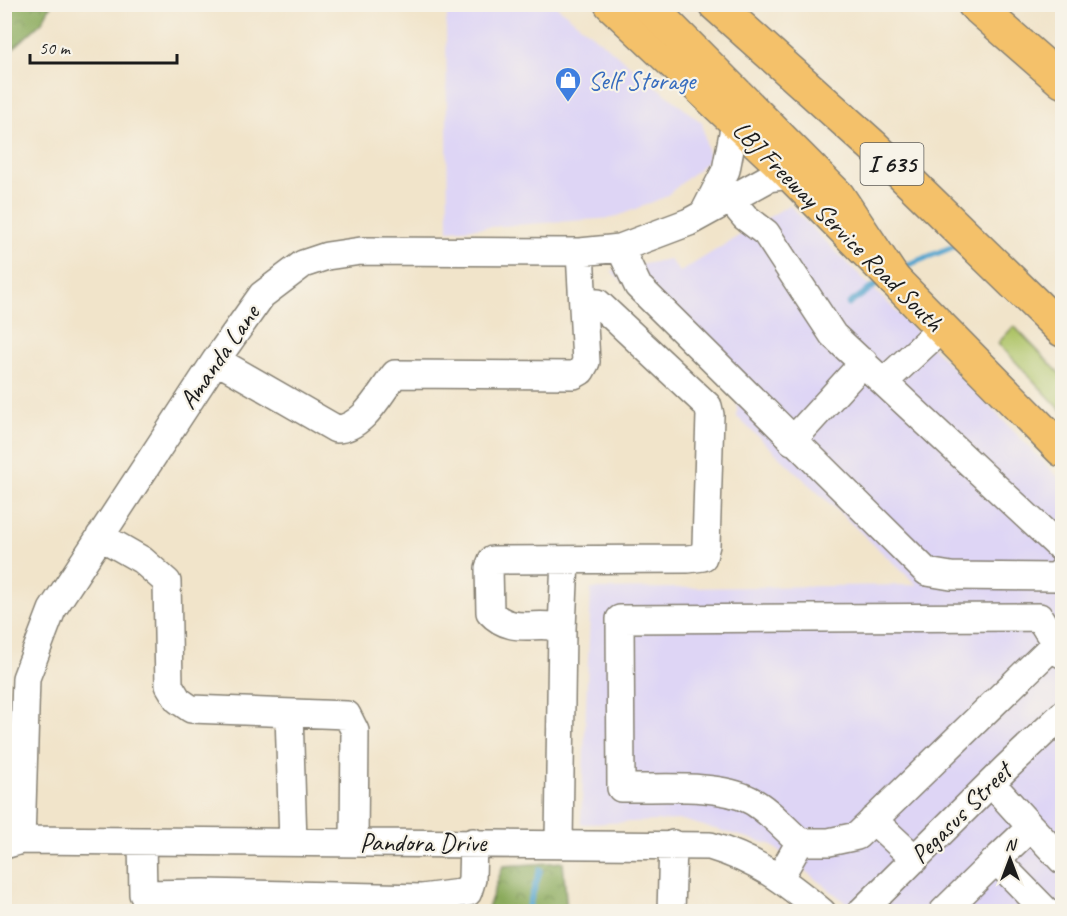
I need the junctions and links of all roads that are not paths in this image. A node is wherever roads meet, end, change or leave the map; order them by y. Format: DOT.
graph roads {
  1 [pos="611,4"];
  2 [pos="647,4"];
  3 [pos="715,4"];
  4 [pos="974,4"];
  5 [pos="1062,81"];
  6 [pos="735,123"];
  7 [pos="790,175"];
  8 [pos="729,198"];
  9 [pos="705,211"];
  10 [pos="620,248"];
  11 [pos="580,252"];
  12 [pos="894,280"];
  13 [pos="584,303"];
  14 [pos="942,328"];
  15 [pos="1062,330"];
  16 [pos="216,360"];
  17 [pos="864,362"];
  18 [pos="884,382"];
  19 [pos="792,441"];
  20 [pos="1062,450"];
  21 [pos="100,536"];
  22 [pos="1062,549"];
  23 [pos="564,560"];
  24 [pos="1062,571"];
  25 [pos="562,628"];
  26 [pos="1059,649"];
  27 [pos="289,712"];
  28 [pos="1062,715"];
  29 [pos="991,783"];
  30 [pos="873,820"];
  31 [pos="1031,827"];
  32 [pos="142,841"];
  33 [pos="292,842"];
  34 [pos="354,842"];
  35 [pos="473,842"];
  36 [pos="800,842"];
  37 [pos="13,843"];
  38 [pos="559,843"];
  39 [pos="673,844"];
  40 [pos="915,859"];
  41 [pos="996,860"];
  42 [pos="1062,860"];
  43 [pos="780,877"];
  44 [pos="204,902"];
  45 [pos="671,912"];
  46 [pos="822,912"];
  47 [pos="861,912"];
  48 [pos="943,912"];
  49 [pos="1047,912"];
  1 -- 6 [label="main road, LBJ Freeway Service Road South"];
  2 -- 12 [label="main road"];
  3 -- 15 [label="main road, I 635"];
  4 -- 5 [label="main road"];
  6 -- 7 [label="main road, LBJ Freeway Service Road South"];
  6 -- 9 [label="street"];
  7 -- 8 [label="street, Amanda Lane"];
  7 -- 12 [label="main road, LBJ Freeway Service Road South"];
  8 -- 9 [label="street, Amanda Lane"];
  8 -- 17 [label="street"];
  9 -- 10 [label="street, Amanda Lane"];
  10 -- 11 [label="street, Amanda Lane"];
  10 -- 19 [label="street"];
  11 -- 13 [label="street"];
  11 -- 16 [label="street, Amanda Lane"];
  12 -- 14 [label="main road, LBJ Freeway Service Road South"];
  13 -- 16 [label="street"];
  13 -- 23 [label="street"];
  14 -- 18 [label="street"];
  14 -- 20 [label="main road, LBJ Freeway Service Road South"];
  16 -- 21 [label="street, Amanda Lane"];
  17 -- 18 [label="street"];
  17 -- 19 [label="street"];
  18 -- 22 [label="street"];
  19 -- 24 [label="street"];
  21 -- 27 [label="street"];
  21 -- 37 [label="street, Amanda Lane"];
  23 -- 25 [label="street"];
  23 -- 25 [label="street"];
  25 -- 38 [label="street"];
  26 -- 30 [label="street"];
  26 -- 36 [label="street"];
  27 -- 33 [label="street"];
  27 -- 34 [label="street"];
  28 -- 29 [label="street, Pegasus Street"];
  29 -- 31 [label="street"];
  29 -- 40 [label="street, Pegasus Street"];
  30 -- 36 [label="street"];
  30 -- 40 [label="street"];
  31 -- 41 [label="street"];
  31 -- 42 [label="street"];
  32 -- 33 [label="street, Pandora Drive"];
  32 -- 37 [label="street, Pandora Drive"];
  32 -- 44 [label="street"];
  33 -- 34 [label="street, Pandora Drive"];
  34 -- 35 [label="street, Pandora Drive"];
  35 -- 38 [label="street, Pandora Drive"];
  35 -- 44 [label="street"];
  36 -- 43 [label="street"];
  38 -- 39 [label="street, Pandora Drive"];
  39 -- 43 [label="street, Pandora Drive"];
  39 -- 45 [label="street"];
  40 -- 47 [label="street, Pegasus Street"];
  41 -- 48 [label="street"];
  41 -- 49 [label="street"];
  43 -- 46 [label="street, Pandora Drive"];
}
